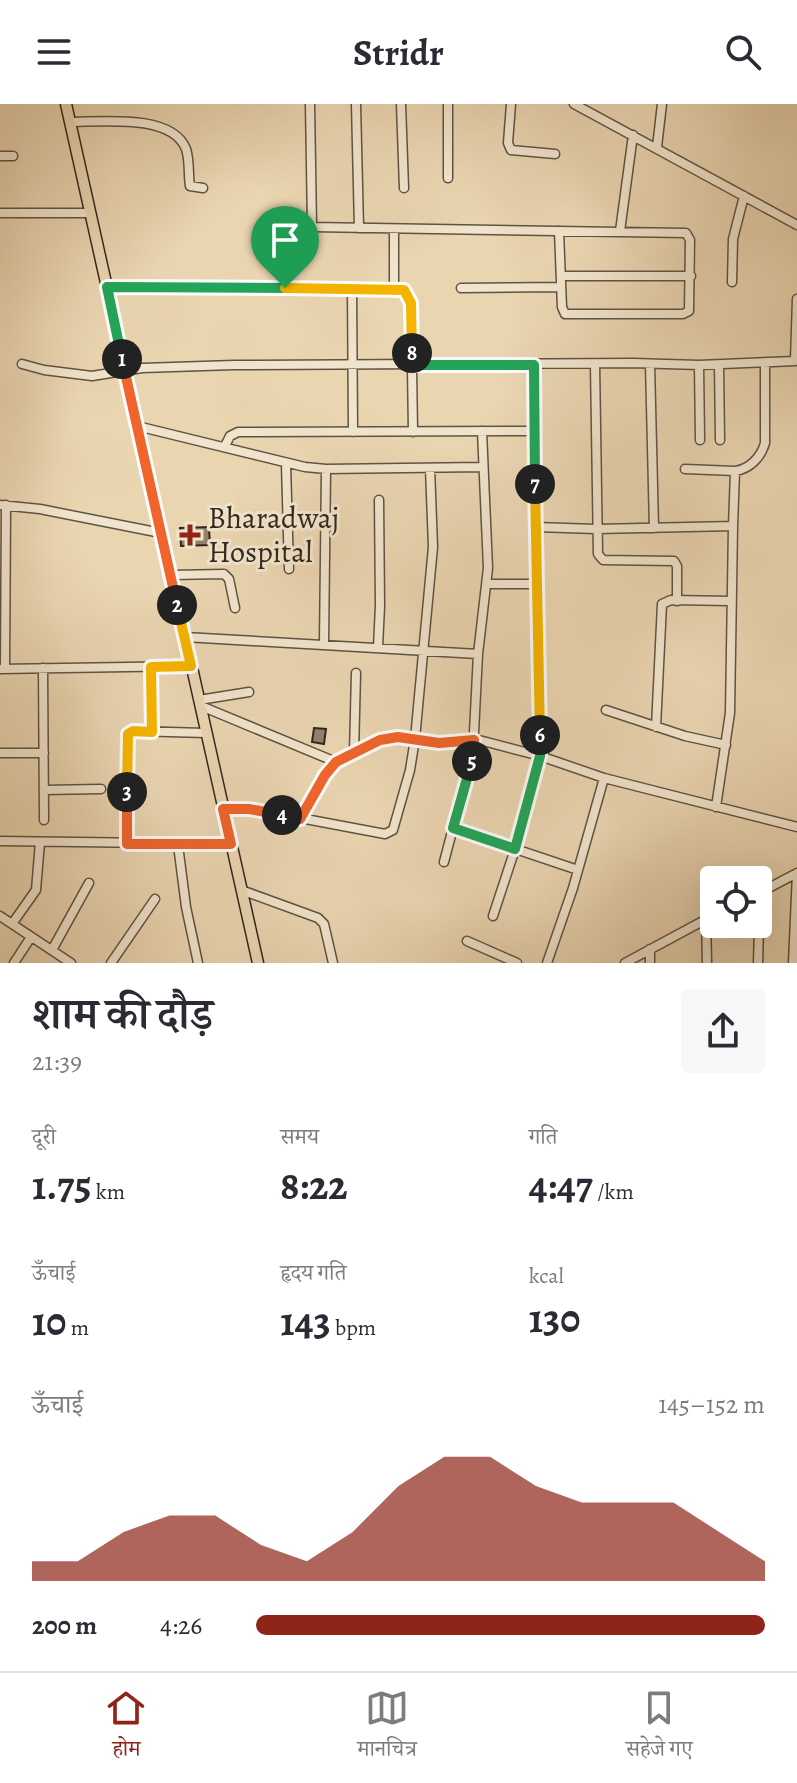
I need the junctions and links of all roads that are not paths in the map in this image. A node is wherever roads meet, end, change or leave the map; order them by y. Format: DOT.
graph roads {
  1 [pos="66,104"];
  2 [pos="310,104"];
  3 [pos="356,104"];
  4 [pos="401,104"];
  5 [pos="448,104"];
  6 [pos="511,104"];
  7 [pos="574,104"];
  8 [pos="662,104"];
  9 [pos="70,122"];
  10 [pos="633,135"];
  11 [pos="657,147"];
  12 [pos="555,154"];
  13 [pos="0,156"];
  14 [pos="13,156"];
  15 [pos="448,178"];
  16 [pos="203,188"];
  17 [pos="404,188"];
  18 [pos="744,196"];
  19 [pos="0,213"];
  20 [pos="90,213"];
  21 [pos="797,225"];
  22 [pos="312,227"];
  23 [pos="359,228"];
  24 [pos="394,229"];
  25 [pos="559,231"];
  26 [pos="620,231"];
  27 [pos="561,276"];
  28 [pos="691,276"];
  29 [pos="732,282"];
  30 [pos="107,287"];
  31 [pos="561,287"];
  32 [pos="285,288"];
  33 [pos="352,288"];
  34 [pos="394,288"];
  35 [pos="461,288"];
  36 [pos="797,299"];
  37 [pos="796,361"];
  38 [pos="765,363"];
  39 [pos="22,364"];
  40 [pos="595,364"];
  41 [pos="650,364"];
  42 [pos="353,365"];
  43 [pos="412,365"];
  44 [pos="534,365"];
  45 [pos="699,365"];
  46 [pos="719,365"];
  47 [pos="125,371"];
  48 [pos="137,426"];
  49 [pos="482,431"];
  50 [pos="533,431"];
  51 [pos="353,432"];
  52 [pos="413,432"];
  53 [pos="700,440"];
  54 [pos="720,440"];
  55 [pos="225,446"];
  56 [pos="286,464"];
  57 [pos="483,467"];
  58 [pos="430,468"];
  59 [pos="326,469"];
  60 [pos="685,469"];
  61 [pos="735,471"];
  62 [pos="379,500"];
  63 [pos="3,505"];
  64 [pos="733,526"];
  65 [pos="536,527"];
  66 [pos="654,528"];
  67 [pos="596,529"];
  68 [pos="161,533"];
  69 [pos="289,569"];
  70 [pos="171,575"];
  71 [pos="487,584"];
  72 [pos="536,584"];
  73 [pos="677,601"];
  74 [pos="731,601"];
  75 [pos="235,608"];
  76 [pos="185,637"];
  77 [pos="324,644"];
  78 [pos="378,647"];
  79 [pos="423,650"];
  80 [pos="478,654"];
  81 [pos="191,666"];
  82 [pos="151,667"];
  83 [pos="43,668"];
  84 [pos="3,669"];
  85 [pos="356,673"];
  86 [pos="249,692"];
  87 [pos="200,703"];
  88 [pos="606,710"];
  89 [pos="656,727"];
  90 [pos="152,732"];
  91 [pos="206,733"];
  92 [pos="415,739"];
  93 [pos="474,740"];
  94 [pos="726,745"];
  95 [pos="0,753"];
  96 [pos="44,753"];
  97 [pos="354,753"];
  98 [pos="540,756"];
  99 [pos="336,762"];
  100 [pos="604,778"];
  101 [pos="101,789"];
  102 [pos="44,790"];
  103 [pos="716,807"];
  104 [pos="223,809"];
  105 [pos="300,819"];
  106 [pos="44,820"];
  107 [pos="797,827"];
  108 [pos="453,828"];
  109 [pos="0,841"];
  110 [pos="40,842"];
  111 [pos="127,844"];
  112 [pos="231,844"];
  113 [pos="178,845"];
  114 [pos="515,849"];
  115 [pos="444,862"];
  116 [pos="578,870"];
  117 [pos="797,873"];
  118 [pos="89,883"];
  119 [pos="772,886"];
  120 [pos="241,890"];
  121 [pos="155,899"];
  122 [pos="0,916"];
  123 [pos="493,916"];
  124 [pos="700,922"];
  125 [pos="12,924"];
  126 [pos="31,937"];
  127 [pos="709,938"];
  128 [pos="758,938"];
  129 [pos="467,941"];
  130 [pos="650,949"];
  131 [pos="52,950"];
  132 [pos="14,963"];
  133 [pos="71,963"];
  134 [pos="111,963"];
  135 [pos="198,963"];
  136 [pos="258,963"];
  137 [pos="333,963"];
  138 [pos="517,963"];
  139 [pos="547,963"];
  140 [pos="625,963"];
  141 [pos="650,963"];
  142 [pos="707,963"];
  143 [pos="758,963"];
  144 [pos="793,963"];
  1 -- 9 [label="main road"];
  2 -- 22 [label="street"];
  3 -- 23 [label="street"];
  4 -- 17 [label="street"];
  5 -- 15 [label="street"];
  6 -- 12 [label="street"];
  7 -- 10 [label="street"];
  8 -- 11 [label="street"];
  9 -- 16 [label="street"];
  9 -- 20 [label="main road"];
  10 -- 11 [label="street"];
  10 -- 26 [label="street"];
  11 -- 18 [label="street"];
  13 -- 14 [label="street"];
  18 -- 21 [label="street"];
  18 -- 29 [label="street"];
  19 -- 20 [label="street"];
  20 -- 30 [label="main road"];
  22 -- 23 [label="street"];
  22 -- 32 [label="street"];
  23 -- 24 [label="street"];
  24 -- 25 [label="street"];
  24 -- 34 [label="street"];
  25 -- 26 [label="street"];
  25 -- 27 [label="street"];
  26 -- 28 [label="street"];
  27 -- 28 [label="street"];
  27 -- 31 [label="street"];
  28 -- 31 [label="street"];
  30 -- 32 [label="street"];
  30 -- 47 [label="main road"];
  31 -- 35 [label="street"];
  32 -- 33 [label="street"];
  33 -- 34 [label="street"];
  33 -- 42 [label="street"];
  34 -- 43 [label="street"];
  36 -- 37 [label="street"];
  37 -- 38 [label="street"];
  38 -- 46 [label="street"];
  38 -- 61 [label="street"];
  39 -- 47 [label="street"];
  40 -- 41 [label="street"];
  40 -- 44 [label="street"];
  40 -- 67 [label="street"];
  41 -- 45 [label="street"];
  41 -- 66 [label="street"];
  42 -- 43 [label="street"];
  42 -- 47 [label="street"];
  42 -- 51 [label="street"];
  43 -- 44 [label="street"];
  43 -- 52 [label="street"];
  44 -- 50 [label="street"];
  45 -- 46 [label="street"];
  45 -- 53 [label="street"];
  46 -- 54 [label="street"];
  47 -- 48 [label="main road"];
  48 -- 55 [label="street"];
  48 -- 68 [label="main road"];
  49 -- 50 [label="street"];
  49 -- 52 [label="street"];
  49 -- 57 [label="street"];
  50 -- 65 [label="street"];
  51 -- 52 [label="street"];
  51 -- 55 [label="street"];
  55 -- 56 [label="street"];
  56 -- 59 [label="street"];
  56 -- 69 [label="street"];
  57 -- 58 [label="street"];
  57 -- 71 [label="street"];
  58 -- 59 [label="street"];
  58 -- 79 [label="street"];
  59 -- 77 [label="street"];
  60 -- 61 [label="street"];
  61 -- 64 [label="street"];
  62 -- 78 [label="street"];
  63 -- 68 [label="street"];
  63 -- 84 [label="street"];
  64 -- 66 [label="street"];
  64 -- 74 [label="street"];
  65 -- 67 [label="street"];
  65 -- 72 [label="street"];
  66 -- 67 [label="street"];
  67 -- 73 [label="street"];
  68 -- 70 [label="main road"];
  70 -- 75 [label="street"];
  70 -- 76 [label="main road"];
  71 -- 72 [label="street"];
  71 -- 80 [label="street"];
  72 -- 98 [label="street"];
  73 -- 74 [label="street"];
  73 -- 89 [label="street"];
  74 -- 94 [label="street"];
  76 -- 77 [label="street"];
  76 -- 81 [label="main road"];
  77 -- 78 [label="street"];
  78 -- 79 [label="street"];
  79 -- 80 [label="street"];
  79 -- 92 [label="street"];
  80 -- 93 [label="street"];
  81 -- 82 [label="street"];
  81 -- 87 [label="main road"];
  82 -- 83 [label="street"];
  82 -- 90 [label="street"];
  83 -- 84 [label="street"];
  83 -- 96 [label="street"];
  85 -- 97 [label="street"];
  86 -- 87 [label="street"];
  87 -- 91 [label="main road"];
  87 -- 99 [label="street"];
  88 -- 89 [label="street"];
  89 -- 94 [label="street"];
  90 -- 91 [label="street"];
  90 -- 111 [label="street"];
  91 -- 104 [label="main road"];
  92 -- 93 [label="street"];
  92 -- 97 [label="street"];
  92 -- 105 [label="street"];
  93 -- 98 [label="street"];
  93 -- 108 [label="street"];
  94 -- 103 [label="street"];
  95 -- 96 [label="street"];
  96 -- 102 [label="street"];
  97 -- 99 [label="street"];
  98 -- 100 [label="street"];
  98 -- 114 [label="street"];
  99 -- 105 [label="street"];
  100 -- 103 [label="street"];
  100 -- 116 [label="street"];
  101 -- 102 [label="street"];
  102 -- 106 [label="street"];
  103 -- 107 [label="street"];
  104 -- 105 [label="street"];
  104 -- 112 [label="main road"];
  108 -- 114 [label="street"];
  108 -- 115 [label="street"];
  109 -- 110 [label="street"];
  110 -- 111 [label="street"];
  110 -- 125 [label="street"];
  111 -- 113 [label="street"];
  112 -- 113 [label="street"];
  112 -- 120 [label="main road"];
  113 -- 135 [label="street"];
  114 -- 116 [label="street"];
  114 -- 123 [label="street"];
  116 -- 139 [label="street"];
  117 -- 119 [label="street"];
  117 -- 144 [label="street"];
  118 -- 131 [label="street"];
  120 -- 136 [label="main road"];
  120 -- 137 [label="street"];
  121 -- 134 [label="street"];
  122 -- 125 [label="street"];
  124 -- 130 [label="street"];
  125 -- 126 [label="street"];
  126 -- 131 [label="street"];
  126 -- 132 [label="street"];
  127 -- 142 [label="street"];
  128 -- 143 [label="street"];
  129 -- 138 [label="street"];
  130 -- 140 [label="street"];
  130 -- 141 [label="street"];
  131 -- 133 [label="street"];
}
